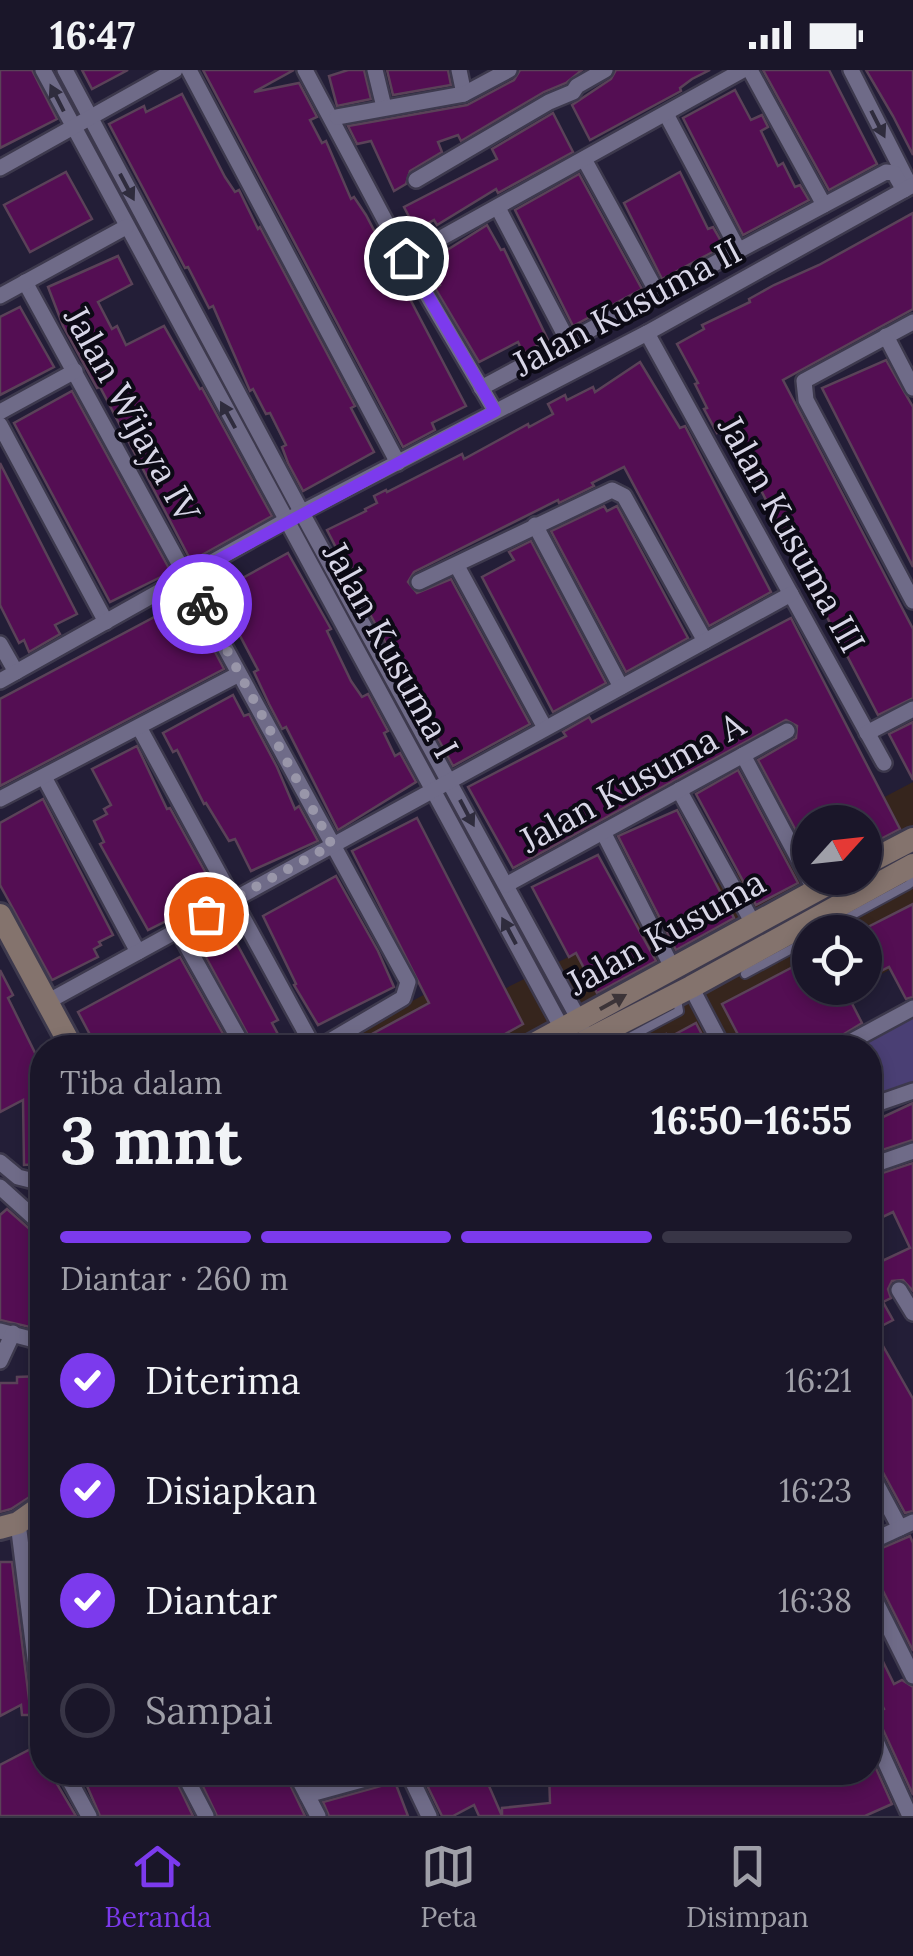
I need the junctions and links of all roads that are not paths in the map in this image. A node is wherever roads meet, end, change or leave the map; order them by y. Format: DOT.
graph roads {
  1 [pos="43,70"];
  2 [pos="65,70"];
  3 [pos="175,70"];
  4 [pos="189,70"];
  5 [pos="306,70"];
  6 [pos="375,70"];
  7 [pos="459,70"];
  8 [pos="508,70"];
  9 [pos="605,70"];
  10 [pos="747,70"];
  11 [pos="851,70"];
  12 [pos="464,94"];
  13 [pos="384,106"];
  14 [pos="666,114"];
  15 [pos="336,116"];
  16 [pos="90,118"];
  17 [pos="72,128"];
  18 [pos="584,159"];
  19 [pos="0,168"];
  20 [pos="416,180"];
  21 [pos="909,187"];
  22 [pos="824,206"];
  23 [pos="498,208"];
  24 [pos="126,227"];
  25 [pos="739,251"];
  26 [pos="406,258"];
  27 [pos="695,274"];
  28 [pos="25,282"];
  29 [pos="658,294"];
  30 [pos="0,296"];
  31 [pos="709,298"];
  32 [pos="913,322"];
  33 [pos="647,333"];
  34 [pos="886,336"];
  35 [pos="568,341"];
  36 [pos="75,371"];
  37 [pos="481,388"];
  38 [pos="913,388"];
  39 [pos="495,411"];
  40 [pos="0,412"];
  41 [pos="0,424"];
  42 [pos="398,463"];
  43 [pos="302,513"];
  44 [pos="285,521"];
  45 [pos="535,526"];
  46 [pos="456,566"];
  47 [pos="188,576"];
  48 [pos="419,582"];
  49 [pos="791,594"];
  50 [pos="913,599"];
  51 [pos="106,622"];
  52 [pos="705,641"];
  53 [pos="0,644"];
  54 [pos="16,672"];
  55 [pos="240,674"];
  56 [pos="0,682"];
  57 [pos="621,686"];
  58 [pos="913,710"];
  59 [pos="139,727"];
  60 [pos="545,728"];
  61 [pos="788,731"];
  62 [pos="867,733"];
  63 [pos="743,756"];
  64 [pos="884,763"];
  65 [pos="44,777"];
  66 [pos="449,780"];
  67 [pos="433,789"];
  68 [pos="679,790"];
  69 [pos="0,799"];
  70 [pos="602,832"];
  71 [pos="913,839"];
  72 [pos="332,845"];
  73 [pos="792,847"];
  74 [pos="882,855"];
  75 [pos="910,866"];
  76 [pos="506,885"];
  77 [pos="806,895"];
  78 [pos="234,899"];
  79 [pos="0,915"];
  80 [pos="852,915"];
  81 [pos="754,925"];
  82 [pos="178,930"];
  83 [pos="792,949"];
  84 [pos="138,952"];
  85 [pos="673,969"];
  86 [pos="745,974"];
  87 [pos="683,992"];
  88 [pos="47,1002"];
  89 [pos="913,1008"];
  90 [pos="65,1035"];
  91 [pos="237,1035"];
  92 [pos="309,1035"];
  93 [pos="339,1035"];
  94 [pos="579,1035"];
  95 [pos="580,1035"];
  96 [pos="585,1035"];
  97 [pos="588,1035"];
  98 [pos="714,1035"];
  99 [pos="863,1035"];
  100 [pos="913,1091"];
  101 [pos="882,1102"];
  102 [pos="913,1152"];
  103 [pos="0,1162"];
  104 [pos="882,1162"];
  105 [pos="18,1177"];
  106 [pos="30,1180"];
  107 [pos="0,1187"];
  108 [pos="30,1214"];
  109 [pos="899,1290"];
  110 [pos="913,1313"];
  111 [pos="7,1332"];
  112 [pos="0,1360"];
  113 [pos="882,1490"];
  114 [pos="9,1525"];
  115 [pos="906,1525"];
  116 [pos="882,1536"];
  117 [pos="882,1614"];
  118 [pos="30,1645"];
  119 [pos="913,1676"];
  120 [pos="882,1754"];
  121 [pos="72,1785"];
  122 [pos="190,1785"];
  123 [pos="302,1785"];
  124 [pos="337,1785"];
  125 [pos="414,1785"];
  126 [pos="307,1795"];
  127 [pos="89,1816"];
  128 [pos="206,1816"];
  129 [pos="318,1816"];
  130 [pos="429,1816"];
  131 [pos="910,1816"];
  17 -- 1 [label="street, Jalan Kusuma I, one-way"];
  2 -- 16 [label="street, Jalan Kusuma I"];
  3 -- 16 [label="street"];
  4 -- 42 [label="street"];
  5 -- 26 [label="street"];
  6 -- 13 [label="street"];
  7 -- 12 [label="street"];
  8 -- 12 [label="street"];
  9 -- 20 [label="street"];
  10 -- 14 [label="street"];
  10 -- 22 [label="street"];
  11 -- 21 [label="street, one-way"];
  12 -- 13 [label="street"];
  13 -- 15 [label="street"];
  14 -- 18 [label="street"];
  14 -- 25 [label="street"];
  16 -- 17 [label="street"];
  16 -- 43 [label="street, Jalan Kusuma I, one-way"];
  17 -- 19 [label="street"];
  17 -- 24 [label="street, Jalan Kusuma I"];
  18 -- 23 [label="street"];
  18 -- 29 [label="street"];
  21 -- 22 [label="street"];
  21 -- 31 [label="street, Jalan Kusuma II"];
  22 -- 25 [label="street"];
  23 -- 26 [label="street"];
  23 -- 35 [label="street"];
  24 -- 28 [label="street"];
  44 -- 24 [label="street, Jalan Kusuma I, one-way"];
  25 -- 27 [label="street"];
  26 -- 37 [label="street"];
  27 -- 29 [label="street"];
  27 -- 31 [label="street"];
  28 -- 30 [label="street"];
  28 -- 36 [label="street, Jalan Wijaya IV"];
  29 -- 35 [label="street"];
  31 -- 33 [label="street, Jalan Kusuma II"];
  32 -- 34 [label="street"];
  33 -- 39 [label="street, Jalan Kusuma II"];
  33 -- 49 [label="street, Jalan Kusuma III"];
  34 -- 38 [label="street"];
  34 -- 50 [label="street"];
  35 -- 37 [label="street"];
  36 -- 40 [label="street"];
  36 -- 47 [label="street, Jalan Wijaya IV"];
  37 -- 39 [label="street"];
  39 -- 42 [label="street, Jalan Kusuma II"];
  41 -- 51 [label="street"];
  42 -- 43 [label="street, Jalan Kusuma II"];
  43 -- 44 [label="street, Jalan Kusuma II"];
  43 -- 66 [label="street, Jalan Kusuma I"];
  44 -- 47 [label="street, Jalan Kusuma II"];
  44 -- 67 [label="street, Jalan Kusuma I"];
  45 -- 46 [label="street"];
  45 -- 52 [label="street"];
  45 -- 57 [label="street"];
  46 -- 48 [label="street"];
  46 -- 60 [label="street"];
  47 -- 51 [label="street, Jalan Kusuma II"];
  47 -- 55 [label="street, Jalan Wijaya IV"];
  49 -- 52 [label="street"];
  49 -- 62 [label="street, Jalan Kusuma III"];
  51 -- 54 [label="street, Jalan Kusuma II"];
  52 -- 57 [label="street"];
  53 -- 54 [label="street"];
  54 -- 56 [label="street, Jalan Kusuma II"];
  55 -- 59 [label="street"];
  55 -- 72 [label="street, Jalan Wijaya IV"];
  57 -- 60 [label="street"];
  58 -- 62 [label="street"];
  59 -- 65 [label="street"];
  59 -- 78 [label="street"];
  60 -- 66 [label="street"];
  61 -- 63 [label="street, Jalan Kusuma A"];
  62 -- 64 [label="street, Jalan Kusuma III"];
  63 -- 68 [label="street, Jalan Kusuma A"];
  63 -- 73 [label="street"];
  65 -- 69 [label="street"];
  65 -- 84 [label="street"];
  66 -- 67 [label="street"];
  66 -- 76 [label="street, Jalan Kusuma I, one-way"];
  67 -- 72 [label="street"];
  94 -- 67 [label="street, Jalan Kusuma I, one-way"];
  68 -- 70 [label="street, Jalan Kusuma A"];
  68 -- 81 [label="street"];
  70 -- 76 [label="street, Jalan Kusuma A"];
  70 -- 85 [label="street"];
  71 -- 74 [label="street"];
  72 -- 78 [label="street"];
  72 -- 93 [label="street, Jalan Wijaya IV"];
  75 -- 80 [label="lane"];
  75 -- 87 [label="street, Jalan Kusuma"];
  76 -- 95 [label="street, Jalan Kusuma I"];
  77 -- 81 [label="street, Jalan Kusuma"];
  78 -- 82 [label="street"];
  78 -- 92 [label="street"];
  79 -- 88 [label="street"];
  81 -- 85 [label="street, Jalan Kusuma"];
  82 -- 84 [label="street"];
  82 -- 91 [label="street"];
  83 -- 86 [label="lane"];
  84 -- 88 [label="street"];
  96 -- 85 [label="street, Jalan Kusuma, one-way"];
  87 -- 97 [label="street, Jalan Kusuma"];
  87 -- 98 [label="street"];
  88 -- 90 [label="street"];
  89 -- 99 [label="street"];
  100 -- 101 [label="street"];
  102 -- 104 [label="street"];
  103 -- 105 [label="street"];
  105 -- 106 [label="street"];
  105 -- 107 [label="street"];
  107 -- 108 [label="street"];
  109 -- 110 [label="street"];
  111 -- 112 [label="street"];
  113 -- 115 [label="street"];
  114 -- 118 [label="street"];
  115 -- 116 [label="street"];
  117 -- 119 [label="street"];
  120 -- 131 [label="street"];
  121 -- 127 [label="street"];
  122 -- 128 [label="street"];
  123 -- 126 [label="street"];
  124 -- 126 [label="street"];
  125 -- 130 [label="street"];
  126 -- 129 [label="street"];
}
